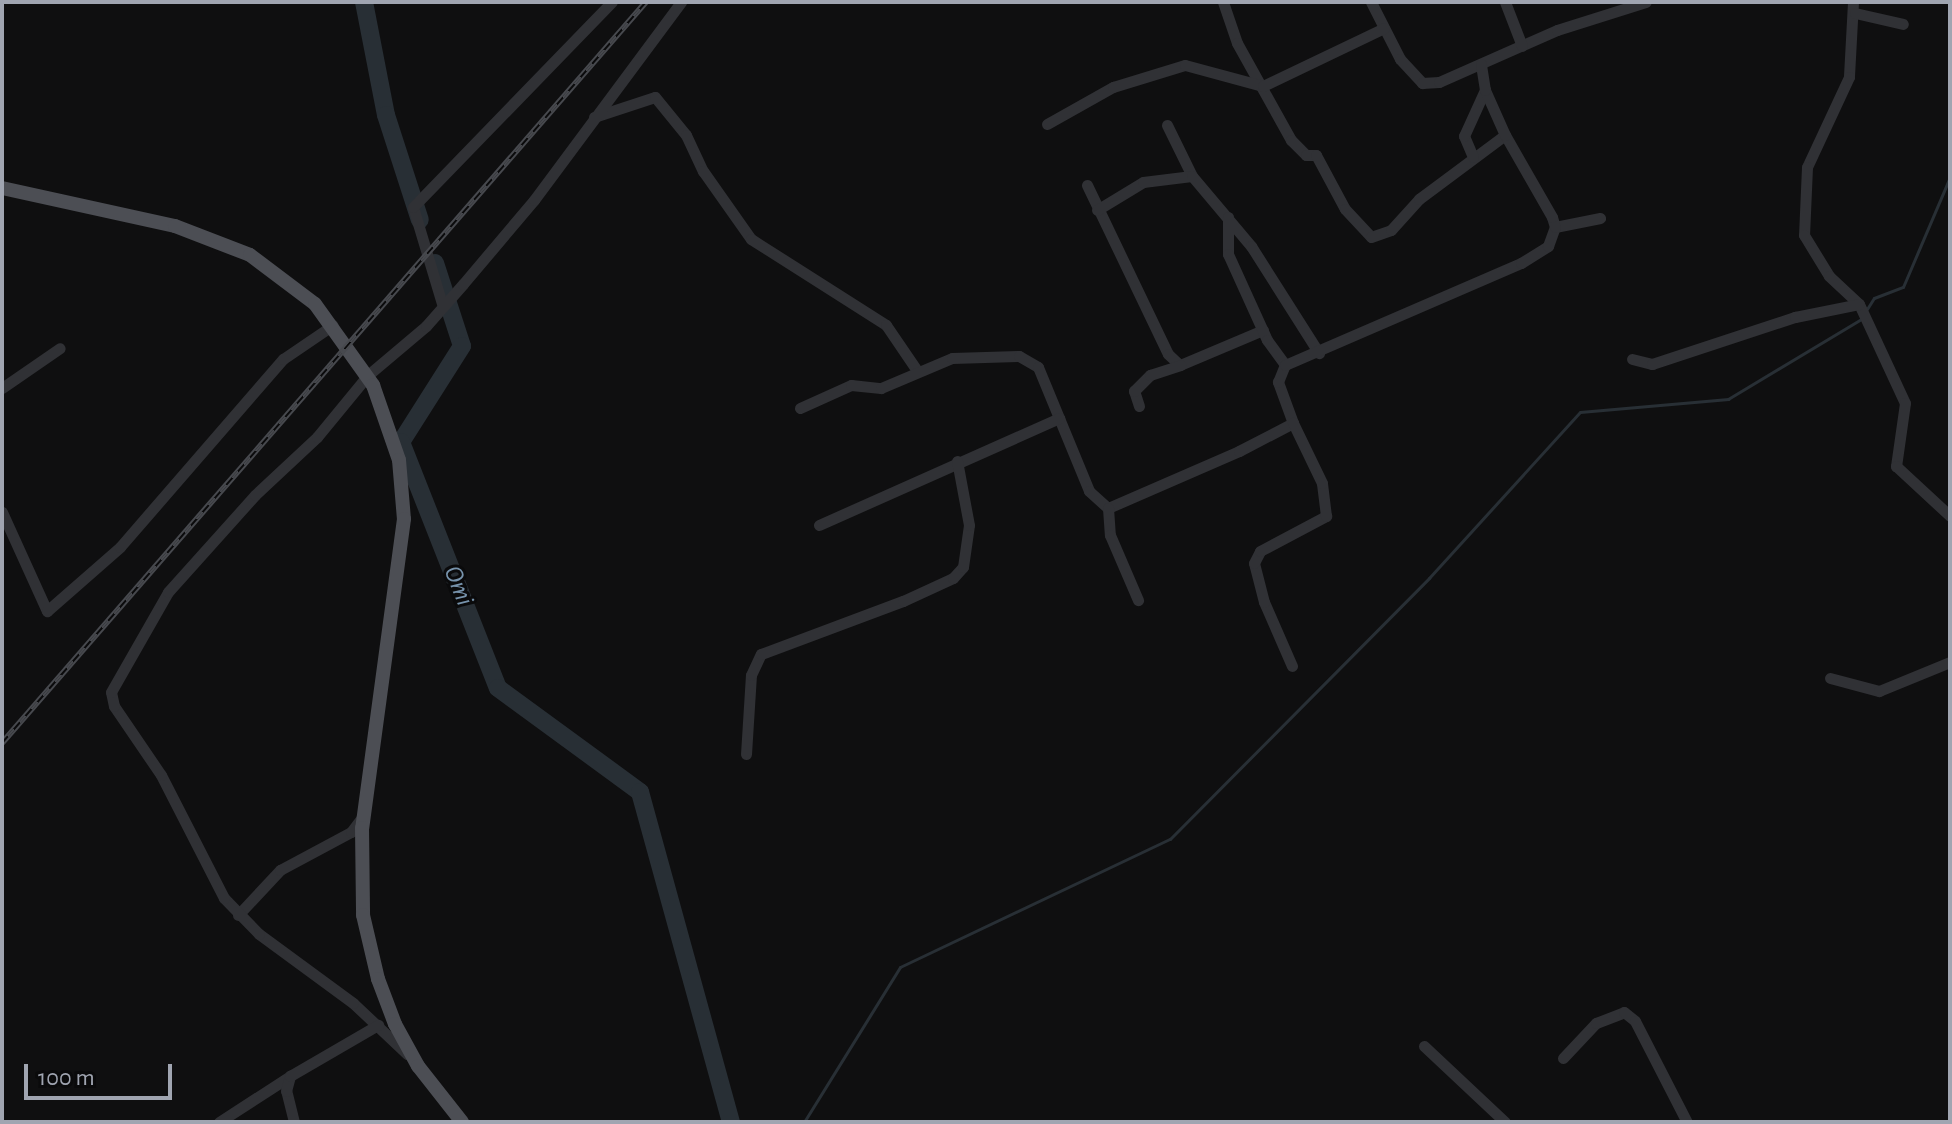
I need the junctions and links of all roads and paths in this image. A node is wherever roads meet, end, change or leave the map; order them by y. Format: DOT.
graph roads {
  1 [pos="612,2"];
  2 [pos="681,2"];
  3 [pos="1223,2"];
  4 [pos="1371,2"];
  5 [pos="1505,2"];
  6 [pos="1646,2"];
  7 [pos="1616,6"];
  8 [pos="1854,8"];
  9 [pos="1903,24"];
  10 [pos="1384,28"];
  11 [pos="1522,46"];
  12 [pos="1481,64"];
  13 [pos="1263,86"];
  14 [pos="1485,90"];
  15 [pos="594,117"];
  16 [pos="1047,124"];
  17 [pos="1167,125"];
  18 [pos="1505,135"];
  19 [pos="1473,157"];
  20 [pos="1192,176"];
  21 [pos="1087,185"];
  22 [pos="2,188"];
  23 [pos="1097,210"];
  24 [pos="1228,217"];
  25 [pos="1600,218"];
  26 [pos="1555,227"];
  27 [pos="1859,304"];
  28 [pos="443,307"];
  29 [pos="333,325"];
  30 [pos="1263,330"];
  31 [pos="60,348"];
  32 [pos="1319,353"];
  33 [pos="1632,359"];
  34 [pos="1180,365"];
  35 [pos="1285,365"];
  36 [pos="916,369"];
  37 [pos="368,375"];
  38 [pos="2,388"];
  39 [pos="1139,406"];
  40 [pos="800,408"];
  41 [pos="1059,418"];
  42 [pos="1293,423"];
  43 [pos="957,461"];
  44 [pos="1108,508"];
  45 [pos="2,512"];
  46 [pos="1950,516"];
  47 [pos="819,525"];
  48 [pos="7,541"];
  49 [pos="1138,600"];
  50 [pos="1950,662"];
  51 [pos="1292,666"];
  52 [pos="1830,678"];
  53 [pos="746,754"];
  54 [pos="364,815"];
  55 [pos="238,915"];
  56 [pos="378,1025"];
  57 [pos="1424,1046"];
  58 [pos="1563,1058"];
  59 [pos="418,1066"];
  60 [pos="290,1076"];
  61 [pos="219,1122"];
  62 [pos="294,1122"];
  63 [pos="462,1122"];
  64 [pos="1505,1122"];
  65 [pos="1687,1122"];
  1 -- 28 [label="street"];
  2 -- 15 [label="street"];
  3 -- 13 [label="street"];
  4 -- 10 [label="street"];
  5 -- 11 [label="street"];
  6 -- 7 [label="street"];
  7 -- 11 [label="street"];
  8 -- 9 [label="street"];
  8 -- 27 [label="street"];
  10 -- 12 [label="street"];
  10 -- 13 [label="street"];
  11 -- 12 [label="street"];
  12 -- 14 [label="street"];
  13 -- 16 [label="street"];
  13 -- 19 [label="street"];
  14 -- 18 [label="street"];
  14 -- 19 [label="street"];
  15 -- 28 [label="street"];
  15 -- 36 [label="street"];
  17 -- 20 [label="street"];
  18 -- 19 [label="street"];
  18 -- 26 [label="street"];
  20 -- 23 [label="street"];
  20 -- 24 [label="street"];
  21 -- 23 [label="street"];
  22 -- 29 [label="main road"];
  23 -- 34 [label="street"];
  24 -- 30 [label="street"];
  24 -- 32 [label="street"];
  25 -- 26 [label="street"];
  26 -- 32 [label="street"];
  27 -- 33 [label="street"];
  27 -- 46 [label="street"];
  28 -- 37 [label="street"];
  29 -- 37 [label="main road"];
  29 -- 48 [label="street"];
  30 -- 34 [label="street"];
  30 -- 35 [label="street"];
  31 -- 38 [label="street"];
  32 -- 35 [label="street"];
  34 -- 39 [label="street"];
  35 -- 42 [label="street"];
  36 -- 40 [label="street"];
  36 -- 41 [label="street"];
  37 -- 54 [label="main road"];
  37 -- 55 [label="street"];
  41 -- 43 [label="street"];
  41 -- 44 [label="street"];
  42 -- 44 [label="street"];
  42 -- 51 [label="street"];
  43 -- 47 [label="street"];
  43 -- 53 [label="street"];
  44 -- 49 [label="street"];
  45 -- 48 [label="street"];
  50 -- 52 [label="street"];
  54 -- 55 [label="street"];
  54 -- 59 [label="main road"];
  55 -- 56 [label="street"];
  56 -- 59 [label="street"];
  56 -- 60 [label="street"];
  57 -- 64 [label="street"];
  58 -- 65 [label="street"];
  59 -- 63 [label="main road"];
  60 -- 61 [label="street"];
  60 -- 62 [label="street"];
}
